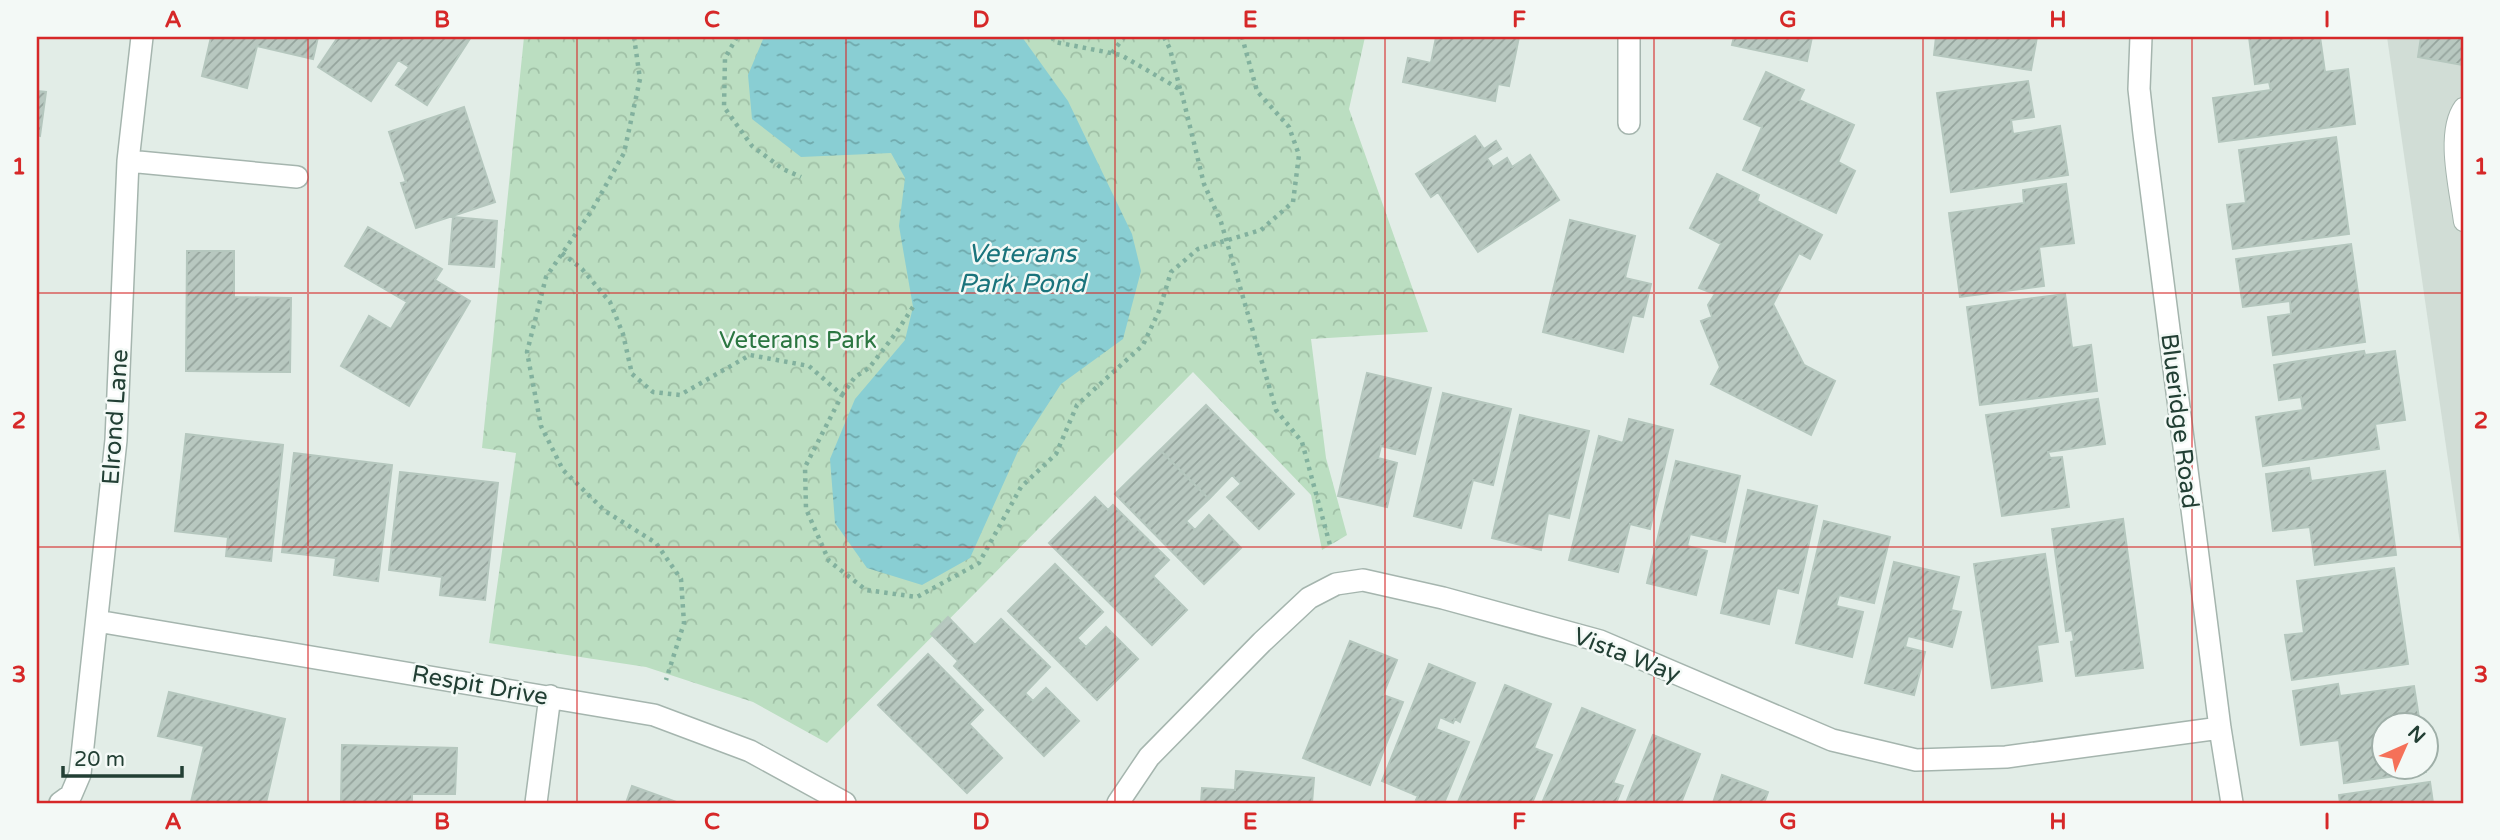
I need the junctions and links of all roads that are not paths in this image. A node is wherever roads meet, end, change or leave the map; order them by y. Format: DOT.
graph roads {
  1 [pos="142,37"];
  2 [pos="1629,37"];
  3 [pos="2141,37"];
  4 [pos="2463,107"];
  5 [pos="1629,123"];
  6 [pos="128,161"];
  7 [pos="297,177"];
  8 [pos="2463,222"];
  9 [pos="97,621"];
  10 [pos="550,696"];
  11 [pos="2220,729"];
  12 [pos="66,799"];
  13 [pos="536,803"];
  14 [pos="845,803"];
  15 [pos="1118,803"];
  16 [pos="2232,803"];
  1 -- 6 [label="street, Elrond Lane"];
  2 -- 5 [label="street"];
  3 -- 11 [label="street, Blueridge Road"];
  4 -- 8 [label="lane"];
  6 -- 7 [label="street"];
  6 -- 9 [label="street, Elrond Lane"];
  9 -- 10 [label="street, Respit Drive"];
  9 -- 12 [label="street, Elrond Lane"];
  10 -- 13 [label="street"];
  10 -- 14 [label="street, Respit Drive"];
  11 -- 15 [label="street, Vista Way"];
  11 -- 16 [label="street, Blueridge Road"];
}
